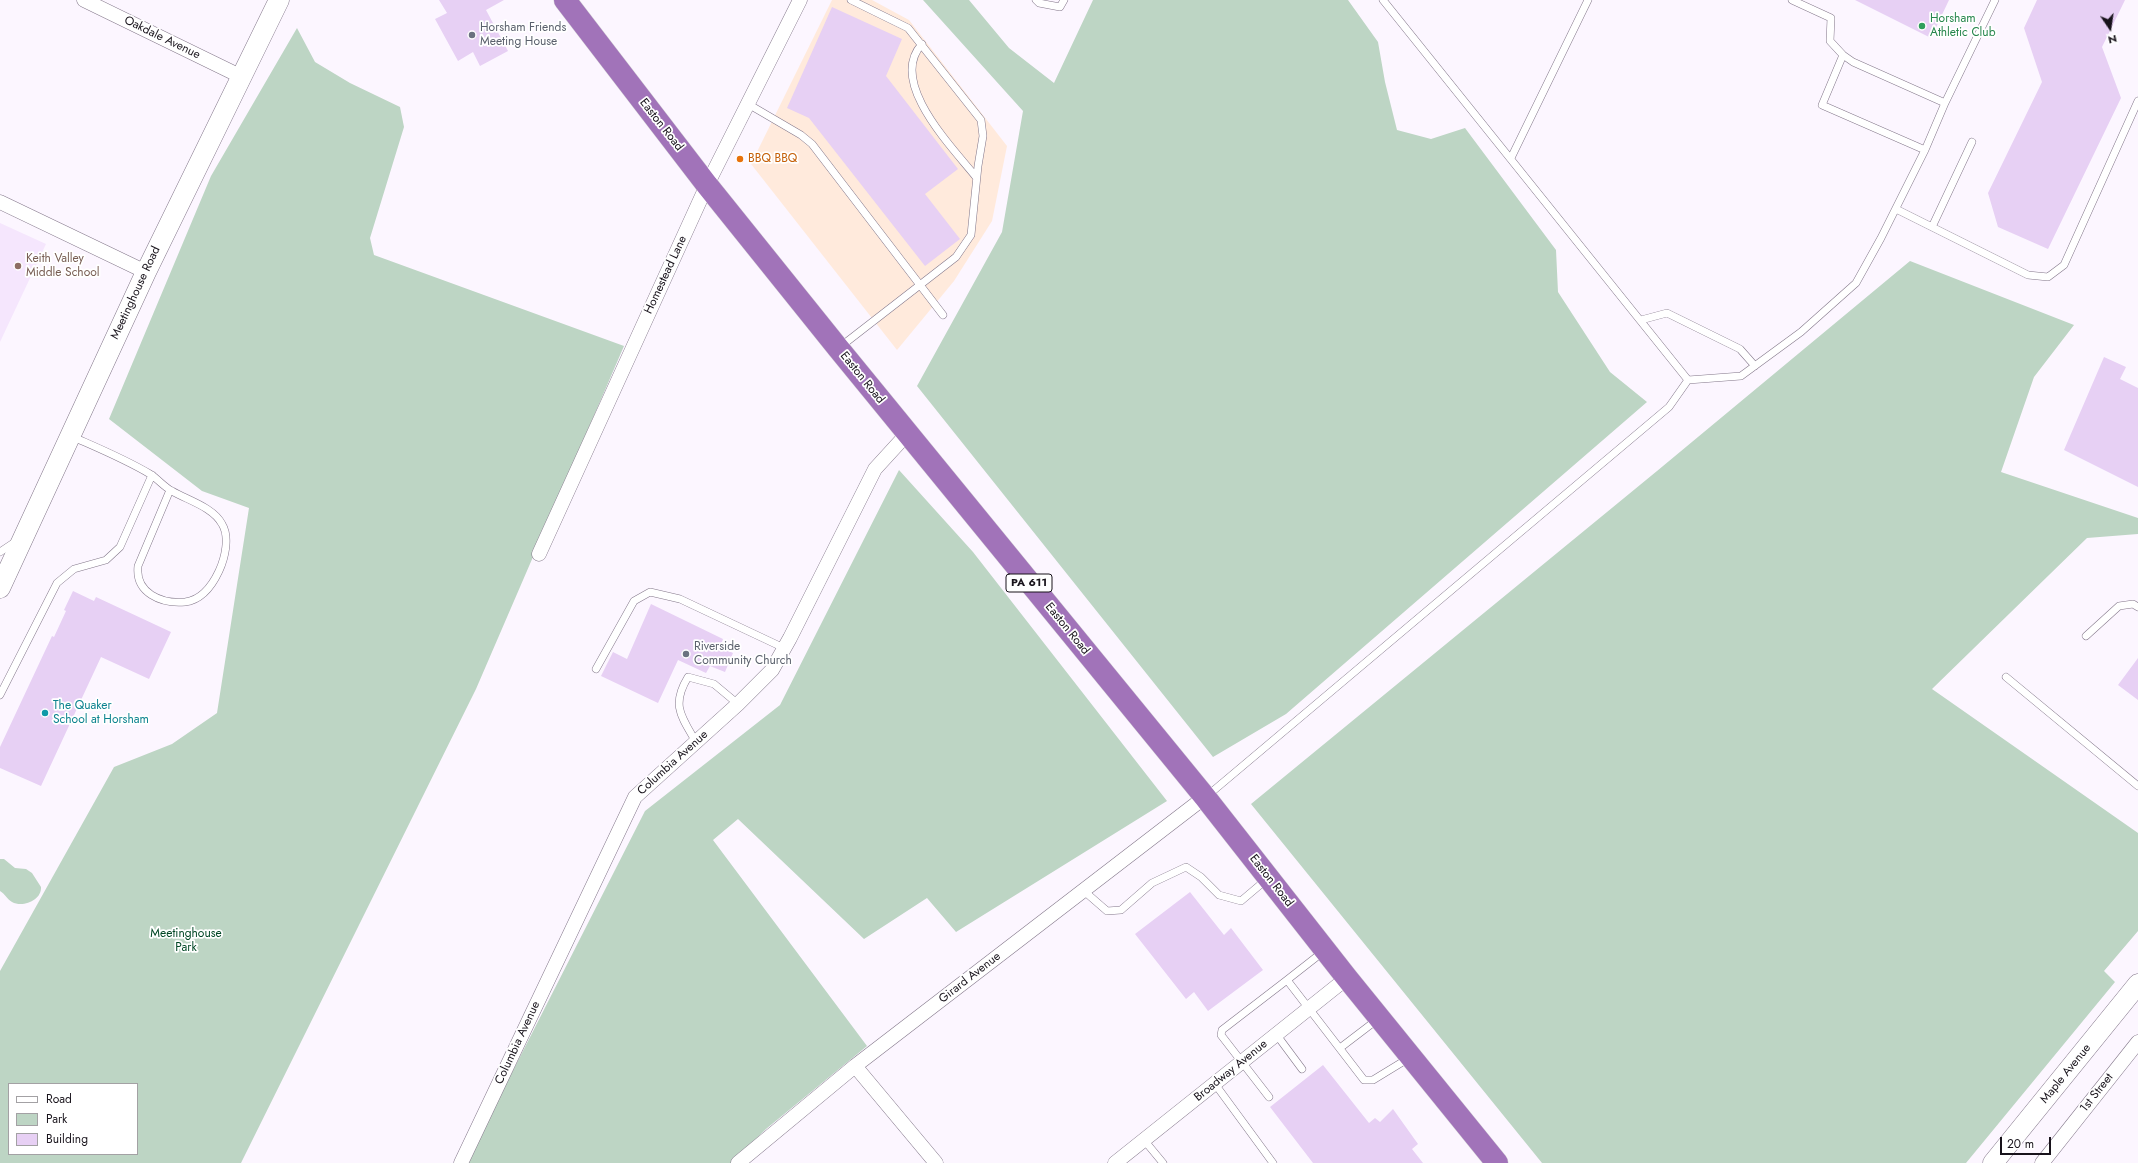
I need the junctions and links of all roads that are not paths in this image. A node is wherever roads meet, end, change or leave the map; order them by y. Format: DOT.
graph roads {
  1 [pos="84,0"];
  2 [pos="279,0"];
  3 [pos="565,0"];
  4 [pos="800,0"];
  5 [pos="850,0"];
  6 [pos="1036,0"];
  7 [pos="1064,0"];
  8 [pos="1383,0"];
  9 [pos="1588,0"];
  10 [pos="1792,0"];
  11 [pos="1995,0"];
  12 [pos="922,44"];
  13 [pos="1843,55"];
  14 [pos="240,76"];
  15 [pos="2138,102"];
  16 [pos="1945,103"];
  17 [pos="748,104"];
  18 [pos="1972,142"];
  19 [pos="1925,150"];
  20 [pos="1511,158"];
  21 [pos="976,177"];
  22 [pos="707,185"];
  23 [pos="0,202"];
  24 [pos="1896,209"];
  25 [pos="1932,227"];
  26 [pos="146,272"];
  27 [pos="920,285"];
  28 [pos="943,314"];
  29 [pos="1641,320"];
  30 [pos="838,348"];
  31 [pos="1755,366"];
  32 [pos="1688,380"];
  33 [pos="906,434"];
  34 [pos="71,436"];
  35 [pos="152,475"];
  36 [pos="170,490"];
  37 [pos="22,538"];
  38 [pos="0,552"];
  39 [pos="539,554"];
  40 [pos="0,588"];
  41 [pos="2138,607"];
  42 [pos="2086,636"];
  43 [pos="784,648"];
  44 [pos="596,668"];
  45 [pos="2006,677"];
  46 [pos="0,695"];
  47 [pos="738,704"];
  48 [pos="696,742"];
  49 [pos="2138,786"];
  50 [pos="1205,797"];
  51 [pos="1268,878"];
  52 [pos="1084,891"];
  53 [pos="1325,951"];
  54 [pos="1347,978"];
  55 [pos="1287,980"];
  56 [pos="2138,984"];
  57 [pos="1309,1008"];
  58 [pos="1379,1018"];
  59 [pos="1276,1034"];
  60 [pos="2138,1042"];
  61 [pos="1340,1048"];
  62 [pos="1410,1057"];
  63 [pos="1242,1062"];
  64 [pos="855,1066"];
  65 [pos="1302,1069"];
  66 [pos="1215,1084"];
  67 [pos="1269,1097"];
  68 [pos="1144,1140"];
  69 [pos="1496,1162"];
  70 [pos="461,1163"];
  71 [pos="738,1163"];
  72 [pos="936,1163"];
  73 [pos="1115,1163"];
  74 [pos="1163,1163"];
  75 [pos="1273,1163"];
  76 [pos="1993,1163"];
  77 [pos="2042,1163"];
  1 -- 14 [label="street, Oakdale Avenue"];
  2 -- 14 [label="street, Meetinghouse Road"];
  3 -- 22 [label="highway, Easton Road / PA 611"];
  4 -- 17 [label="street, Homestead Lane"];
  5 -- 12 [label="lane"];
  6 -- 7 [label="lane"];
  8 -- 20 [label="lane"];
  9 -- 20 [label="lane"];
  10 -- 13 [label="lane"];
  11 -- 16 [label="lane"];
  12 -- 21 [label="lane"];
  12 -- 21 [label="lane"];
  13 -- 16 [label="lane"];
  13 -- 19 [label="lane"];
  14 -- 26 [label="street, Meetinghouse Road"];
  15 -- 25 [label="lane"];
  16 -- 19 [label="lane"];
  17 -- 22 [label="street, Homestead Lane"];
  17 -- 27 [label="lane"];
  18 -- 25 [label="lane"];
  19 -- 24 [label="lane"];
  20 -- 29 [label="lane"];
  21 -- 27 [label="lane"];
  22 -- 30 [label="highway, Easton Road / PA 611"];
  22 -- 39 [label="street, Homestead Lane"];
  23 -- 26 [label="street"];
  24 -- 25 [label="lane"];
  24 -- 31 [label="lane"];
  26 -- 34 [label="street, Meetinghouse Road"];
  27 -- 28 [label="lane"];
  27 -- 30 [label="lane"];
  29 -- 31 [label="lane"];
  29 -- 32 [label="lane"];
  30 -- 33 [label="highway, Easton Road / PA 611"];
  31 -- 32 [label="lane"];
  32 -- 50 [label="lane"];
  33 -- 43 [label="street, Columbia Avenue"];
  33 -- 50 [label="highway, Easton Road / PA 611"];
  34 -- 35 [label="lane"];
  34 -- 37 [label="street, Meetinghouse Road"];
  35 -- 36 [label="lane"];
  35 -- 46 [label="lane"];
  36 -- 36 [label="lane"];
  37 -- 38 [label="lane"];
  37 -- 40 [label="street, Meetinghouse Road"];
  41 -- 42 [label="lane"];
  43 -- 44 [label="lane"];
  43 -- 47 [label="street, Columbia Avenue"];
  45 -- 49 [label="lane"];
  47 -- 48 [label="street, Columbia Avenue"];
  47 -- 48 [label="lane"];
  48 -- 70 [label="street, Columbia Avenue"];
  50 -- 51 [label="highway, Easton Road / PA 611"];
  50 -- 52 [label="street, Girard Avenue"];
  51 -- 52 [label="lane"];
  51 -- 53 [label="highway, Easton Road / PA 611"];
  52 -- 64 [label="street, Girard Avenue"];
  53 -- 54 [label="highway, Easton Road / PA 611"];
  53 -- 55 [label="lane"];
  54 -- 57 [label="street, Broadway Avenue"];
  54 -- 58 [label="highway, Easton Road / PA 611"];
  55 -- 57 [label="lane"];
  55 -- 63 [label="lane"];
  56 -- 76 [label="street, Maple Avenue"];
  57 -- 59 [label="street, Broadway Avenue"];
  57 -- 61 [label="lane"];
  58 -- 61 [label="lane"];
  58 -- 62 [label="highway, Easton Road / PA 611"];
  59 -- 63 [label="street, Broadway Avenue"];
  59 -- 65 [label="lane"];
  60 -- 77 [label="street, 1st Street"];
  61 -- 62 [label="lane"];
  62 -- 69 [label="highway, Easton Road / PA 611"];
  63 -- 66 [label="street, Broadway Avenue"];
  63 -- 67 [label="lane"];
  64 -- 71 [label="street, Girard Avenue"];
  64 -- 72 [label="street"];
  66 -- 68 [label="street, Broadway Avenue"];
  66 -- 75 [label="lane"];
  68 -- 73 [label="street, Broadway Avenue"];
  68 -- 74 [label="lane"];
}
